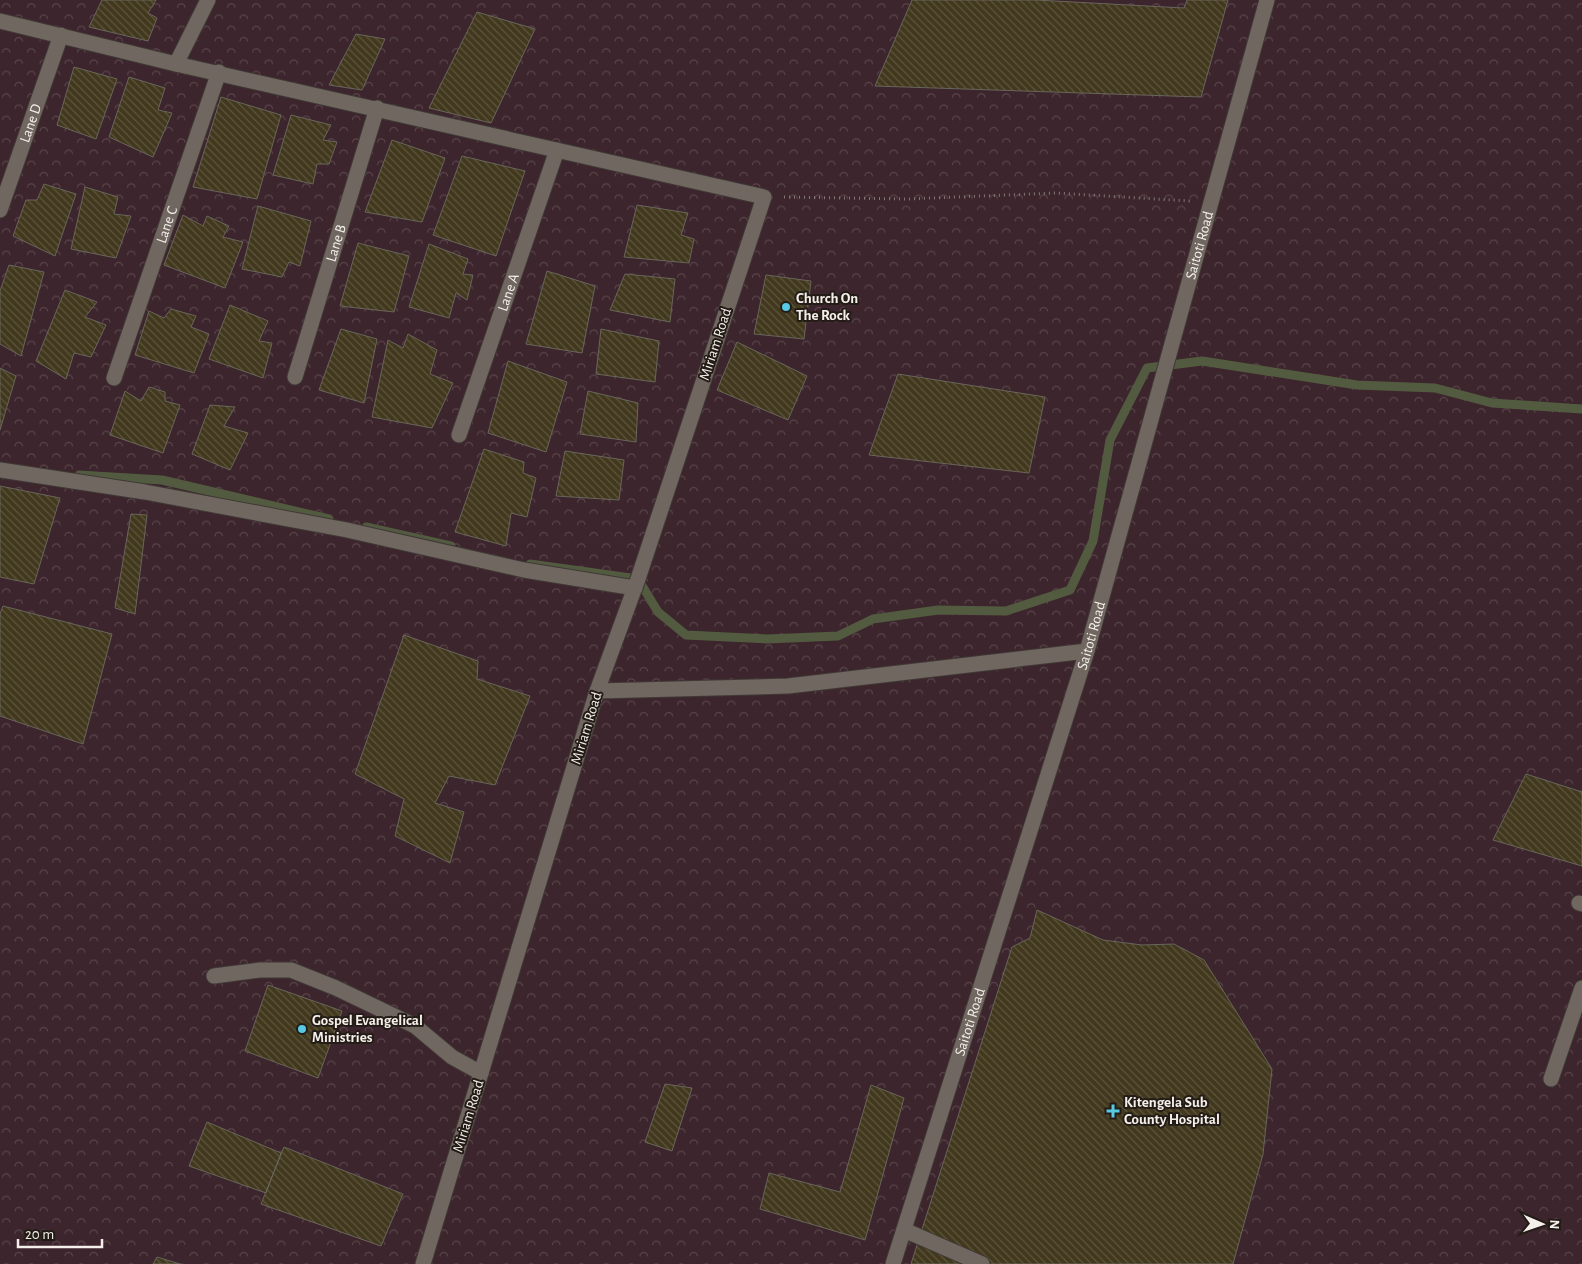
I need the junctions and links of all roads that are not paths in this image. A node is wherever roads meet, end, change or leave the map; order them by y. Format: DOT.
graph roads {
  1 [pos="208,0"];
  2 [pos="1267,0"];
  3 [pos="0,21"];
  4 [pos="61,35"];
  5 [pos="176,64"];
  6 [pos="219,72"];
  7 [pos="377,108"];
  8 [pos="557,150"];
  9 [pos="0,210"];
  10 [pos="295,377"];
  11 [pos="114,378"];
  12 [pos="458,435"];
  13 [pos="0,470"];
  14 [pos="635,588"];
  15 [pos="1087,651"];
  16 [pos="597,691"];
  17 [pos="214,976"];
  18 [pos="1582,988"];
  19 [pos="481,1073"];
  20 [pos="1551,1079"];
  21 [pos="904,1230"];
  22 [pos="423,1264"];
  23 [pos="893,1264"];
  24 [pos="982,1264"];
  1 -- 5 [label="street"];
  2 -- 15 [label="street, Saitoti Road"];
  3 -- 4 [label="street"];
  4 -- 5 [label="street"];
  4 -- 9 [label="street, Lane D"];
  5 -- 6 [label="street"];
  6 -- 7 [label="street"];
  6 -- 11 [label="street, Lane C"];
  7 -- 8 [label="street"];
  7 -- 10 [label="street, Lane B"];
  8 -- 12 [label="street, Lane A"];
  8 -- 14 [label="street, Miriam Road"];
  13 -- 14 [label="street"];
  14 -- 16 [label="street, Miriam Road"];
  15 -- 16 [label="street"];
  15 -- 21 [label="street, Saitoti Road"];
  16 -- 19 [label="street, Miriam Road"];
  17 -- 19 [label="street"];
  18 -- 20 [label="street"];
  19 -- 22 [label="street, Miriam Road"];
  21 -- 23 [label="street, Saitoti Road"];
  21 -- 24 [label="street"];
}
